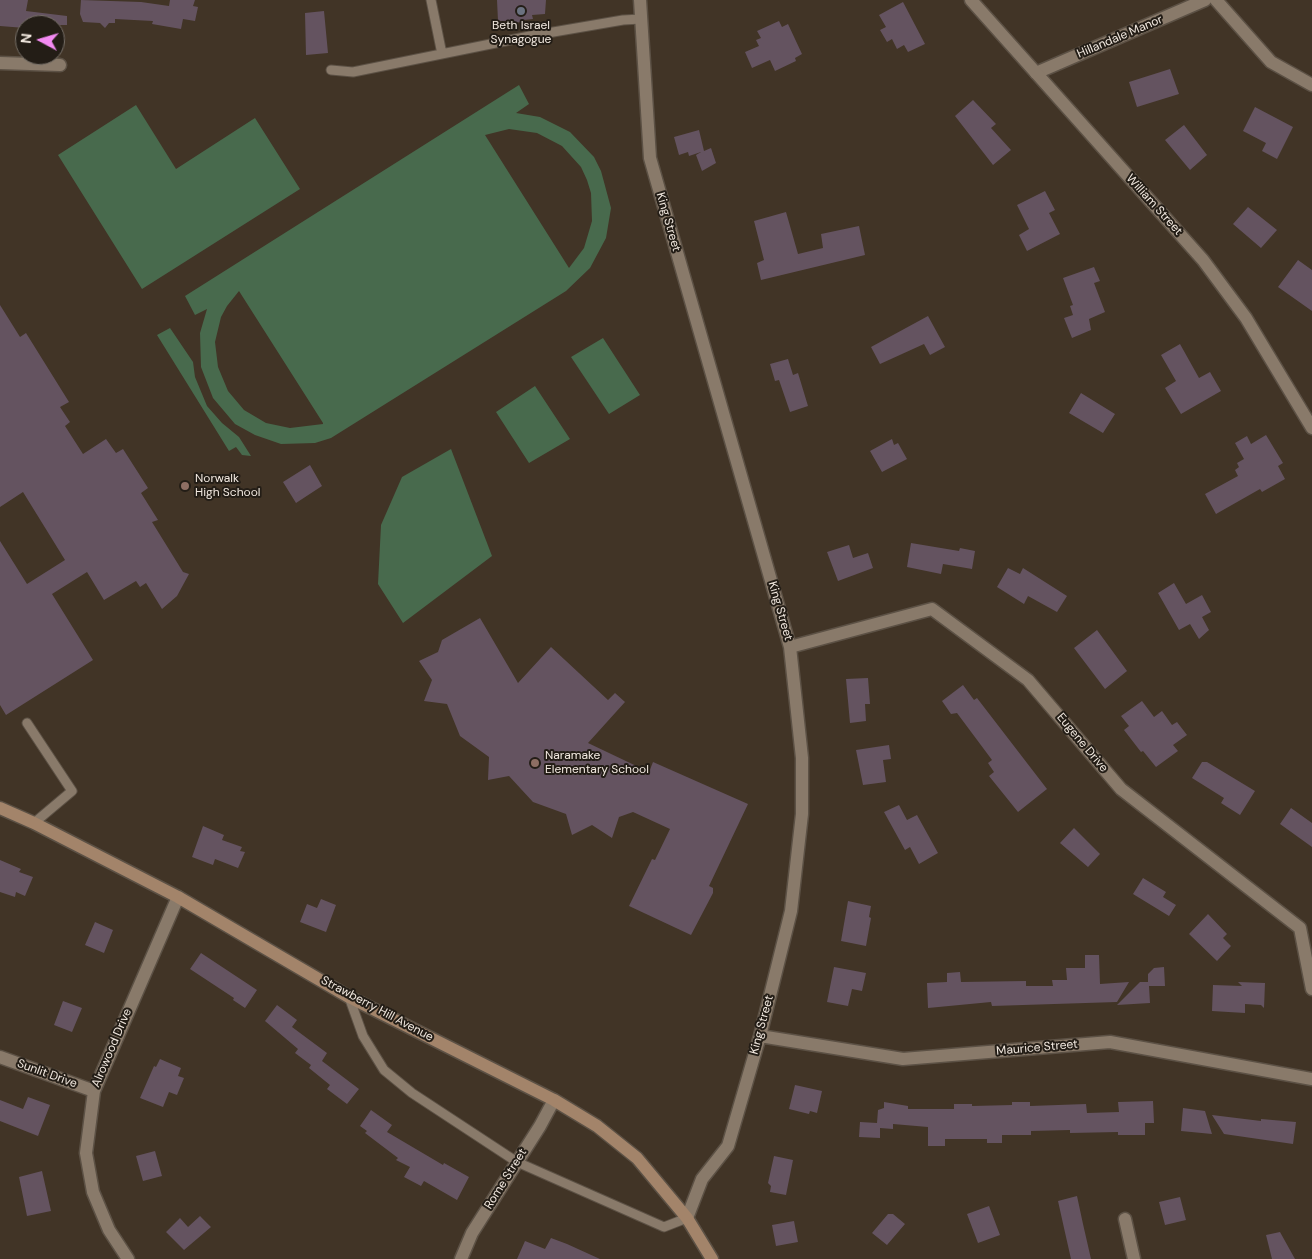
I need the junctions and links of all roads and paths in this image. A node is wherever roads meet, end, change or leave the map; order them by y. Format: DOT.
graph roads {
  1 [pos="431,0"];
  2 [pos="640,0"];
  3 [pos="971,0"];
  4 [pos="1205,0"];
  5 [pos="1216,0"];
  6 [pos="641,19"];
  7 [pos="442,54"];
  8 [pos="0,63"];
  9 [pos="15,64"];
  10 [pos="331,70"];
  11 [pos="1036,73"];
  12 [pos="1312,85"];
  13 [pos="1312,428"];
  14 [pos="790,647"];
  15 [pos="27,723"];
  16 [pos="0,808"];
  17 [pos="34,823"];
  18 [pos="178,896"];
  19 [pos="1312,989"];
  20 [pos="349,997"];
  21 [pos="760,1036"];
  22 [pos="0,1057"];
  23 [pos="1312,1079"];
  24 [pos="94,1091"];
  25 [pos="554,1100"];
  26 [pos="517,1162"];
  27 [pos="688,1218"];
  28 [pos="1125,1219"];
  29 [pos="128,1259"];
  30 [pos="461,1259"];
  31 [pos="712,1259"];
  32 [pos="1134,1259"];
  1 -- 7 [label="lane"];
  2 -- 6 [label="street, King Street"];
  3 -- 11 [label="street, William Street"];
  4 -- 11 [label="street, Hillandale Manor"];
  5 -- 12 [label="street"];
  6 -- 7 [label="lane"];
  6 -- 14 [label="street, King Street"];
  7 -- 10 [label="lane"];
  8 -- 9 [label="street"];
  11 -- 13 [label="street, William Street"];
  14 -- 19 [label="street, Eugene Drive"];
  14 -- 21 [label="street, King Street"];
  15 -- 17 [label="lane"];
  16 -- 17 [label="main road, Strawberry Hill Avenue"];
  17 -- 18 [label="main road, Strawberry Hill Avenue"];
  18 -- 20 [label="main road, Strawberry Hill Avenue"];
  18 -- 24 [label="street, Alrowood Drive"];
  20 -- 25 [label="main road, Strawberry Hill Avenue"];
  20 -- 26 [label="lane"];
  21 -- 23 [label="street, Maurice Street"];
  21 -- 27 [label="street, King Street"];
  22 -- 24 [label="street, Sunlit Drive"];
  24 -- 29 [label="street, Alrowood Drive"];
  25 -- 26 [label="street, Rome Street"];
  25 -- 27 [label="main road, Strawberry Hill Avenue"];
  26 -- 27 [label="lane"];
  26 -- 30 [label="street, Rome Street"];
  27 -- 31 [label="main road, Strawberry Hill Avenue"];
  28 -- 32 [label="street"];
}
